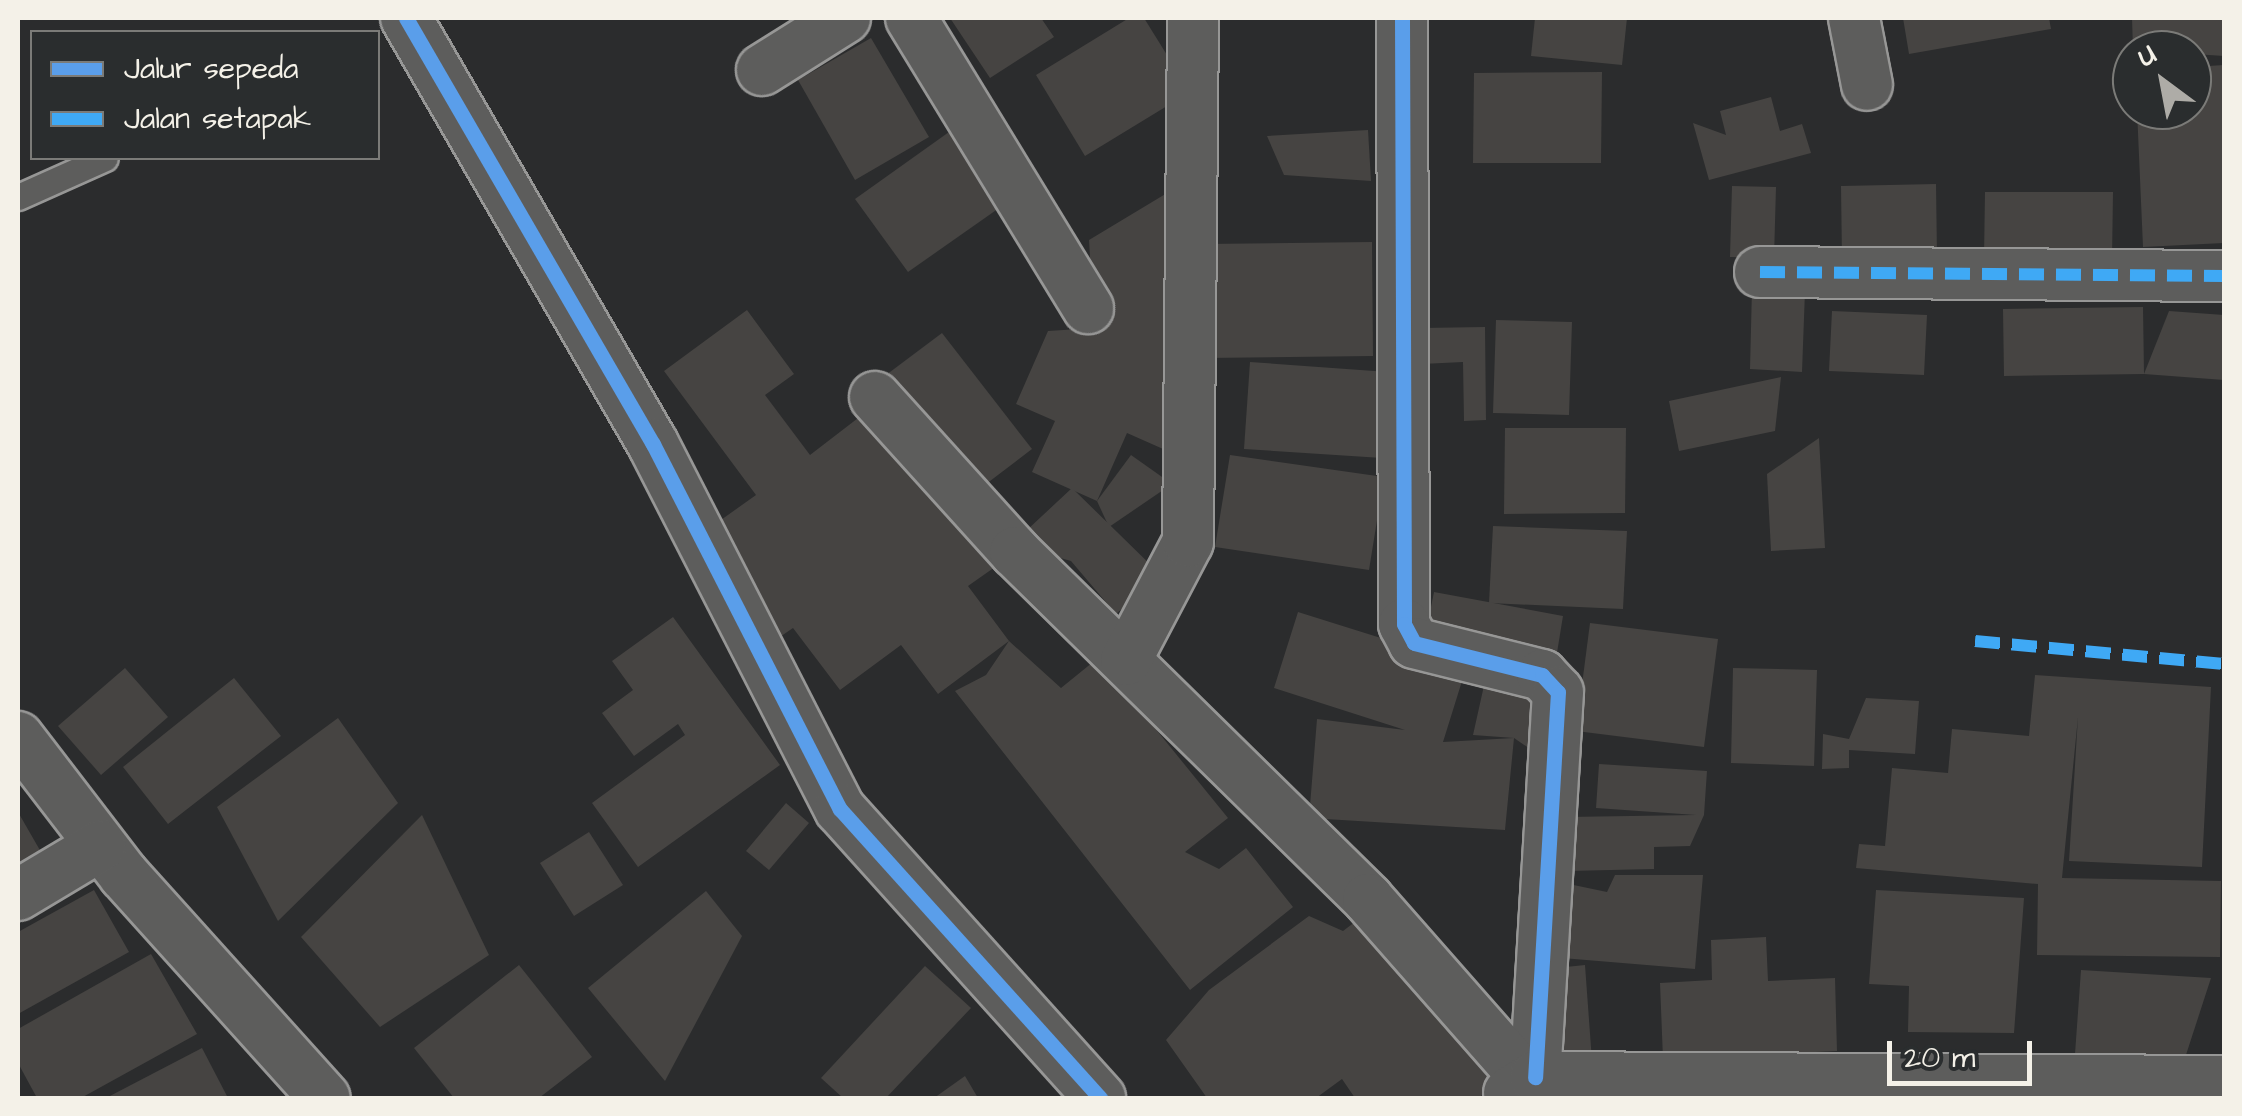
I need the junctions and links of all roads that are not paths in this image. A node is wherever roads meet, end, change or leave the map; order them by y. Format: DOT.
graph roads {
  1 [pos="406,18"];
  2 [pos="845,18"];
  3 [pos="911,18"];
  4 [pos="1193,18"];
  5 [pos="1402,18"];
  6 [pos="1854,18"];
  7 [pos="762,70"];
  8 [pos="1867,85"];
  9 [pos="101,160"];
  10 [pos="18,198"];
  11 [pos="1760,272"];
  12 [pos="2224,276"];
  13 [pos="1088,308"];
  14 [pos="875,397"];
  15 [pos="1126,660"];
  16 [pos="18,737"];
  17 [pos="100,846"];
  18 [pos="18,895"];
  19 [pos="2224,1081"];
  20 [pos="1521,1085"];
  21 [pos="325,1098"];
  22 [pos="1100,1098"];
  1 -- 22 [label="street"];
  2 -- 7 [label="street"];
  3 -- 13 [label="street"];
  4 -- 15 [label="street"];
  5 -- 20 [label="street"];
  6 -- 8 [label="street"];
  9 -- 10 [label="lane"];
  11 -- 12 [label="street"];
  14 -- 15 [label="street"];
  15 -- 20 [label="street"];
  16 -- 17 [label="street"];
  17 -- 18 [label="street"];
  17 -- 21 [label="street"];
  19 -- 20 [label="street"];
}
